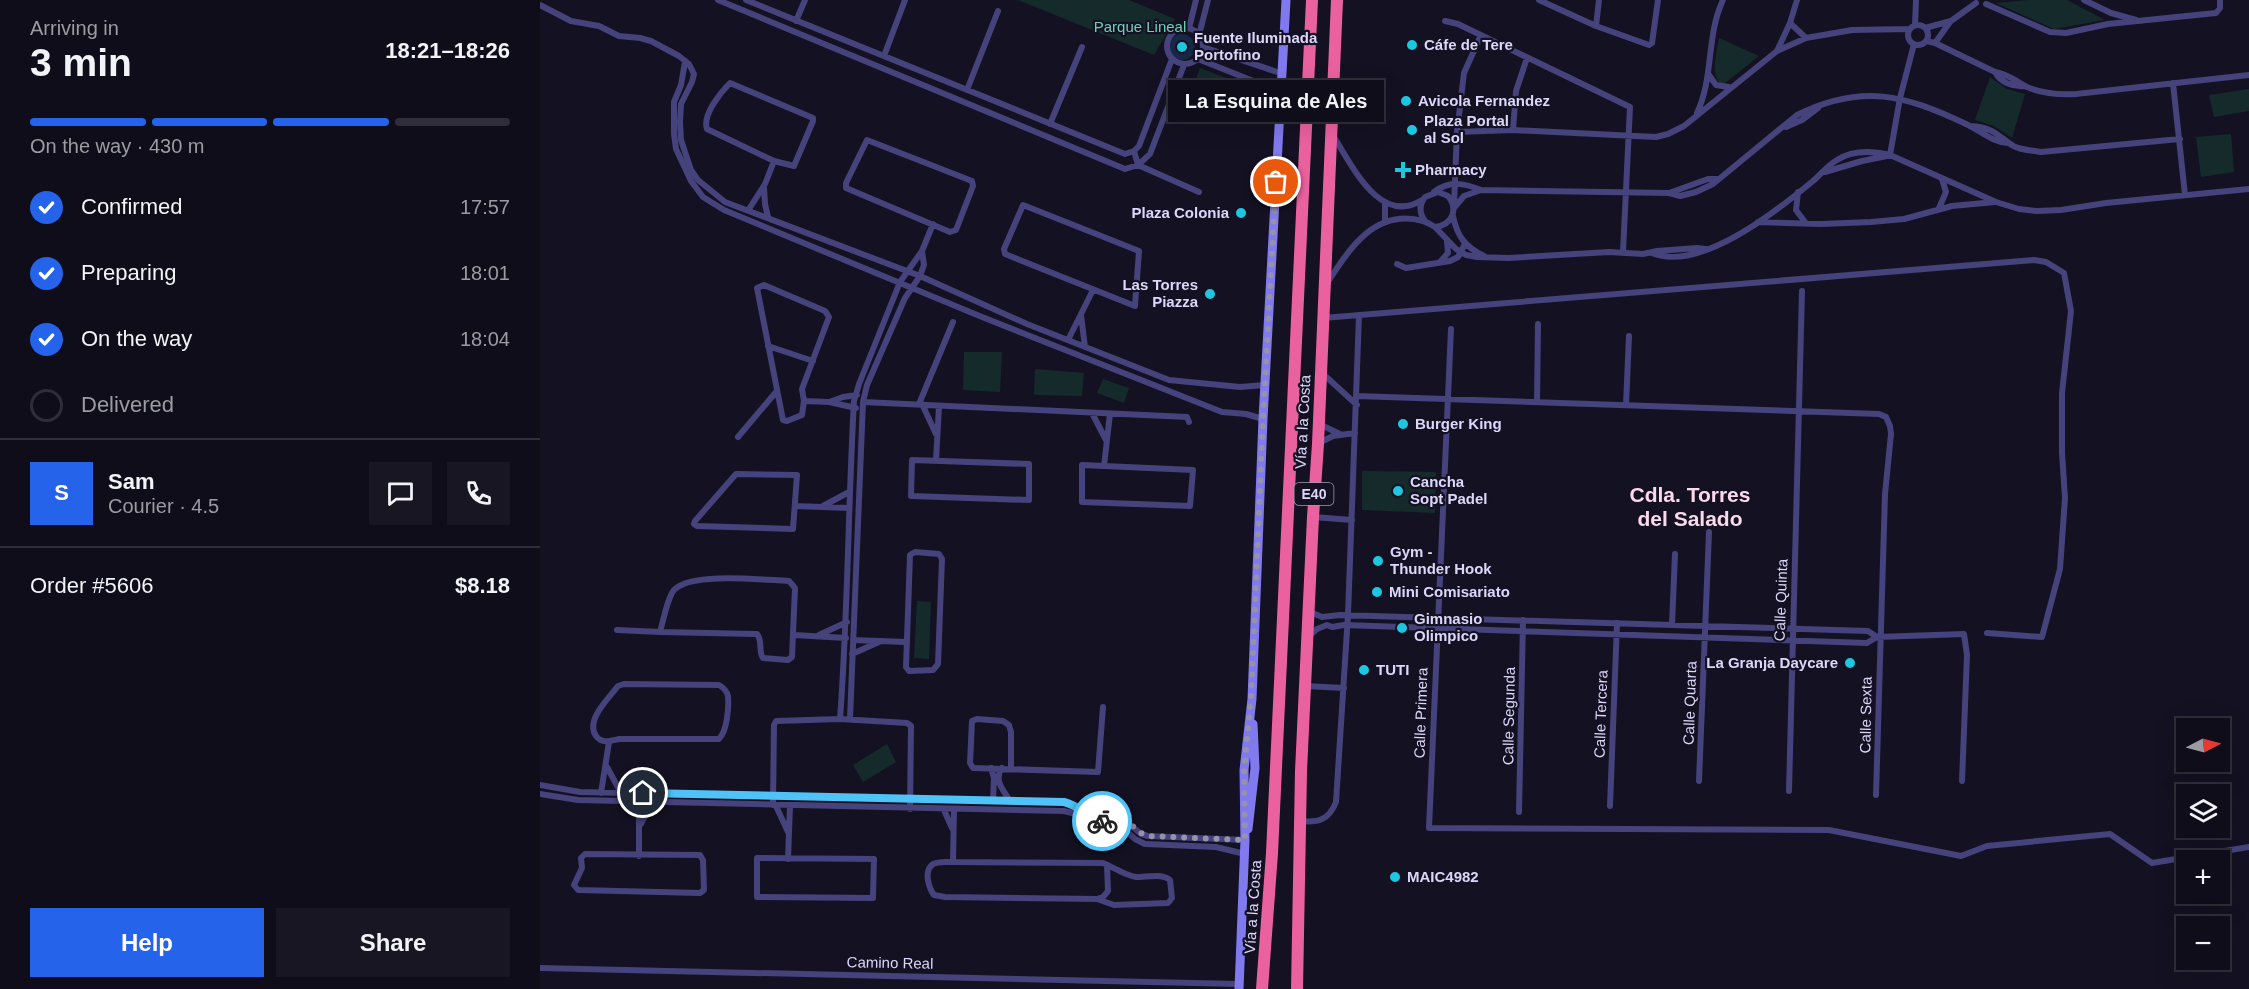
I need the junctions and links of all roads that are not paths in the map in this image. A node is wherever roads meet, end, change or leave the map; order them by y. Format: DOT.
graph roads {
  1 [pos="718,0"];
  2 [pos="746,0"];
  3 [pos="806,0"];
  4 [pos="905,0"];
  5 [pos="1197,0"];
  6 [pos="1208,0"];
  7 [pos="1286,0"];
  8 [pos="1312,0"];
  9 [pos="1337,0"];
  10 [pos="1539,0"];
  11 [pos="1599,0"];
  12 [pos="1658,0"];
  13 [pos="1723,0"];
  14 [pos="1797,0"];
  15 [pos="1916,0"];
  16 [pos="2084,0"];
  17 [pos="2220,0"];
  18 [pos="1547,2"];
  19 [pos="1975,2"];
  20 [pos="1987,2"];
  21 [pos="540,5"];
  22 [pos="998,11"];
  23 [pos="2111,13"];
  24 [pos="796,21"];
  25 [pos="1445,21"];
  26 [pos="1950,21"];
  27 [pos="2139,21"];
  28 [pos="1790,22"];
  29 [pos="2108,24"];
  30 [pos="1596,26"];
  31 [pos="1918,27"];
  32 [pos="1189,28"];
  33 [pos="1893,31"];
  34 [pos="1199,35"];
  35 [pos="1481,35"];
  36 [pos="1806,38"];
  37 [pos="1911,41"];
  38 [pos="1926,41"];
  39 [pos="1935,44"];
  40 [pos="1082,47"];
  41 [pos="1203,47"];
  42 [pos="1777,51"];
  43 [pos="884,56"];
  44 [pos="1232,57"];
  45 [pos="1527,58"];
  46 [pos="1172,59"];
  47 [pos="1198,59"];
  48 [pos="685,62"];
  49 [pos="1184,64"];
  50 [pos="1258,66"];
  51 [pos="1227,70"];
  52 [pos="925,73"];
  53 [pos="1283,74"];
  54 [pos="1708,75"];
  55 [pos="2249,75"];
  56 [pos="683,79"];
  57 [pos="1253,80"];
  58 [pos="692,82"];
  59 [pos="2173,83"];
  60 [pos="920,84"];
  61 [pos="1730,87"];
  62 [pos="967,90"];
  63 [pos="1281,92"];
  64 [pos="1900,98"];
  65 [pos="674,100"];
  66 [pos="683,100"];
  67 [pos="1696,115"];
  68 [pos="1050,124"];
  69 [pos="1513,130"];
  70 [pos="1457,132"];
  71 [pos="1332,134"];
  72 [pos="1629,135"];
  73 [pos="2180,139"];
  74 [pos="1134,151"];
  75 [pos="1890,155"];
  76 [pos="774,161"];
  77 [pos="1138,165"];
  78 [pos="1942,178"];
  79 [pos="1455,183"];
  80 [pos="765,184"];
  81 [pos="2249,189"];
  82 [pos="1481,190"];
  83 [pos="1199,192"];
  84 [pos="1433,192"];
  85 [pos="1798,192"];
  86 [pos="1627,194"];
  87 [pos="2185,195"];
  88 [pos="1422,200"];
  89 [pos="725,202"];
  90 [pos="1385,202"];
  91 [pos="1996,202"];
  92 [pos="1454,207"];
  93 [pos="1939,209"];
  94 [pos="724,210"];
  95 [pos="749,210"];
  96 [pos="1453,216"];
  97 [pos="768,217"];
  98 [pos="1385,221"];
  99 [pos="1425,221"];
  100 [pos="1758,222"];
  101 [pos="1806,222"];
  102 [pos="933,224"];
  103 [pos="1436,227"];
  104 [pos="798,229"];
  105 [pos="794,239"];
  106 [pos="1447,242"];
  107 [pos="1465,244"];
  108 [pos="922,251"];
  109 [pos="1623,252"];
  110 [pos="1461,253"];
  111 [pos="1487,257"];
  112 [pos="1440,263"];
  113 [pos="1397,264"];
  114 [pos="909,272"];
  115 [pos="920,276"];
  116 [pos="900,282"];
  117 [pos="912,288"];
  118 [pos="1324,289"];
  119 [pos="1093,290"];
  120 [pos="1802,291"];
  121 [pos="1081,314"];
  122 [pos="1359,315"];
  123 [pos="1322,318"];
  124 [pos="953,322"];
  125 [pos="1538,324"];
  126 [pos="1451,329"];
  127 [pos="1055,335"];
  128 [pos="1629,336"];
  129 [pos="1068,340"];
  130 [pos="1052,344"];
  131 [pos="768,346"];
  132 [pos="1085,347"];
  133 [pos="813,361"];
  134 [pos="1321,371"];
  135 [pos="1265,385"];
  136 [pos="776,393"];
  137 [pos="855,395"];
  138 [pos="1357,396"];
  139 [pos="1449,399"];
  140 [pos="804,401"];
  141 [pos="828,402"];
  142 [pos="863,402"];
  143 [pos="1537,402"];
  144 [pos="920,404"];
  145 [pos="1357,405"];
  146 [pos="1626,405"];
  147 [pos="939,406"];
  148 [pos="854,408"];
  149 [pos="1800,410"];
  150 [pos="1092,413"];
  151 [pos="1110,414"];
  152 [pos="1263,419"];
  153 [pos="1189,422"];
  154 [pos="1319,423"];
  155 [pos="1356,433"];
  156 [pos="1340,434"];
  157 [pos="738,437"];
  158 [pos="937,437"];
  159 [pos="1107,440"];
  160 [pos="1318,444"];
  161 [pos="936,461"];
  162 [pos="1104,466"];
  163 [pos="849,492"];
  164 [pos="795,506"];
  165 [pos="822,507"];
  166 [pos="849,508"];
  167 [pos="1313,517"];
  168 [pos="1352,520"];
  169 [pos="1709,532"];
  170 [pos="848,542"];
  171 [pos="856,542"];
  172 [pos="1675,555"];
  173 [pos="1308,611"];
  174 [pos="1348,615"];
  175 [pos="1437,618"];
  176 [pos="1523,620"];
  177 [pos="847,622"];
  178 [pos="1617,623"];
  179 [pos="1346,625"];
  180 [pos="1672,625"];
  181 [pos="1704,626"];
  182 [pos="1437,629"];
  183 [pos="1792,629"];
  184 [pos="617,630"];
  185 [pos="660,632"];
  186 [pos="1523,632"];
  187 [pos="1987,633"];
  188 [pos="794,635"];
  189 [pos="818,635"];
  190 [pos="1616,635"];
  191 [pos="1879,637"];
  192 [pos="1704,638"];
  193 [pos="850,639"];
  194 [pos="1306,639"];
  195 [pos="882,641"];
  196 [pos="1792,641"];
  197 [pos="906,642"];
  198 [pos="852,654"];
  199 [pos="843,678"];
  200 [pos="852,679"];
  201 [pos="1305,686"];
  202 [pos="1344,688"];
  203 [pos="1103,707"];
  204 [pos="840,719"];
  205 [pos="850,719"];
  206 [pos="609,742"];
  207 [pos="606,766"];
  208 [pos="991,768"];
  209 [pos="1002,768"];
  210 [pos="1011,769"];
  211 [pos="1699,781"];
  212 [pos="1962,782"];
  213 [pos="540,785"];
  214 [pos="1789,791"];
  215 [pos="580,792"];
  216 [pos="601,793"];
  217 [pos="621,793"];
  218 [pos="540,794"];
  219 [pos="773,795"];
  220 [pos="1876,795"];
  221 [pos="910,798"];
  222 [pos="578,800"];
  223 [pos="993,801"];
  224 [pos="1010,801"];
  225 [pos="1038,801"];
  226 [pos="639,802"];
  227 [pos="652,802"];
  228 [pos="774,806"];
  229 [pos="790,806"];
  230 [pos="1610,806"];
  231 [pos="910,809"];
  232 [pos="944,810"];
  233 [pos="954,810"];
  234 [pos="1038,811"];
  235 [pos="1519,812"];
  236 [pos="1300,821"];
  237 [pos="639,827"];
  238 [pos="953,832"];
  239 [pos="789,834"];
  240 [pos="1245,840"];
  241 [pos="2249,847"];
  242 [pos="1245,854"];
  243 [pos="639,856"];
  244 [pos="788,858"];
  245 [pos="953,862"];
  246 [pos="1107,865"];
  247 [pos="1097,899"];
  248 [pos="1297,919"];
  249 [pos="540,968"];
  250 [pos="1239,987"];
  251 [pos="1262,989"];
  252 [pos="1291,989"];
  253 [pos="1297,989"];
  1 -- 60 [label="street"];
  2 -- 24 [label="street"];
  3 -- 24 [label="street"];
  4 -- 43 [label="street"];
  5 -- 32 [label="street"];
  6 -- 34 [label="street"];
  7 -- 53 [label="street, Vía a la Costa"];
  8 -- 251 [label="highway, Vía a la Costa / E40"];
  9 -- 71 [label="highway, Vía a la Costa / E40"];
  10 -- 18 [label="street"];
  11 -- 30 [label="street"];
  12 -- 30 [label="street"];
  13 -- 54 [label="street"];
  14 -- 28 [label="street"];
  15 -- 31 [label="street"];
  16 -- 23 [label="street"];
  17 -- 27 [label="street"];
  18 -- 30 [label="street"];
  19 -- 20 [label="street"];
  19 -- 26 [label="street"];
  20 -- 29 [label="street"];
  21 -- 48 [label="street"];
  22 -- 62 [label="street"];
  23 -- 27 [label="street"];
  23 -- 29 [label="street"];
  24 -- 43 [label="street"];
  25 -- 35 [label="street"];
  26 -- 31 [label="street"];
  26 -- 39 [label="street"];
  27 -- 29 [label="street"];
  28 -- 36 [label="street"];
  28 -- 42 [label="street"];
  31 -- 33 [label="street"];
  31 -- 37 [label="street"];
  31 -- 38 [label="street"];
  32 -- 34 [label="street"];
  32 -- 46 [label="street"];
  33 -- 36 [label="street"];
  33 -- 37 [label="street"];
  34 -- 41 [label="street"];
  35 -- 45 [label="street"];
  35 -- 70 [label="street"];
  36 -- 42 [label="street"];
  37 -- 38 [label="street"];
  37 -- 64 [label="street"];
  38 -- 39 [label="street"];
  39 -- 59 [label="street"];
  40 -- 68 [label="street"];
  41 -- 44 [label="street"];
  41 -- 47 [label="street"];
  42 -- 61 [label="street"];
  43 -- 52 [label="street"];
  44 -- 50 [label="street"];
  44 -- 51 [label="street"];
  45 -- 69 [label="street"];
  45 -- 72 [label="street"];
  46 -- 49 [label="street"];
  46 -- 74 [label="street"];
  47 -- 49 [label="street"];
  47 -- 51 [label="street"];
  48 -- 56 [label="street"];
  48 -- 58 [label="street"];
  49 -- 77 [label="street"];
  50 -- 53 [label="street"];
  50 -- 57 [label="street"];
  51 -- 57 [label="street"];
  52 -- 60 [label="street"];
  52 -- 62 [label="street"];
  53 -- 63 [label="street, Vía a la Costa"];
  54 -- 61 [label="street"];
  54 -- 67 [label="street"];
  55 -- 59 [label="street"];
  56 -- 58 [label="street"];
  56 -- 65 [label="street"];
  57 -- 63 [label="street"];
  58 -- 66 [label="street"];
  59 -- 73 [label="street"];
  60 -- 77 [label="street"];
  61 -- 67 [label="street"];
  62 -- 68 [label="street"];
  63 -- 135 [label="street, Vía a la Costa"];
  64 -- 73 [label="street"];
  64 -- 75 [label="street"];
  64 -- 86 [label="street"];
  65 -- 66 [label="street"];
  65 -- 94 [label="street"];
  66 -- 89 [label="street"];
  67 -- 72 [label="street"];
  68 -- 74 [label="street"];
  69 -- 70 [label="street"];
  69 -- 72 [label="street"];
  70 -- 79 [label="street"];
  71 -- 90 [label="street"];
  71 -- 118 [label="highway, Vía a la Costa / E40"];
  72 -- 86 [label="street"];
  73 -- 87 [label="street"];
  74 -- 77 [label="street"];
  75 -- 78 [label="street"];
  75 -- 85 [label="street"];
  76 -- 76 [label="street"];
  76 -- 80 [label="street"];
  77 -- 83 [label="street"];
  78 -- 91 [label="street"];
  78 -- 93 [label="street"];
  79 -- 82 [label="street"];
  79 -- 84 [label="street"];
  79 -- 92 [label="street"];
  80 -- 95 [label="street"];
  80 -- 97 [label="street"];
  81 -- 87 [label="street"];
  82 -- 86 [label="street"];
  82 -- 92 [label="street"];
  84 -- 88 [label="street"];
  84 -- 92 [label="street"];
  85 -- 100 [label="street"];
  85 -- 101 [label="street"];
  86 -- 109 [label="street"];
  87 -- 91 [label="street"];
  88 -- 90 [label="street"];
  88 -- 99 [label="street"];
  89 -- 94 [label="street"];
  89 -- 95 [label="street"];
  90 -- 98 [label="street"];
  91 -- 93 [label="street"];
  92 -- 96 [label="street"];
  93 -- 101 [label="street"];
  94 -- 105 [label="street"];
  95 -- 97 [label="street"];
  96 -- 103 [label="street"];
  96 -- 107 [label="street"];
  97 -- 104 [label="street"];
  98 -- 99 [label="street"];
  98 -- 118 [label="street"];
  99 -- 103 [label="street"];
  100 -- 101 [label="street"];
  100 -- 109 [label="street"];
  102 -- 102 [label="street"];
  102 -- 108 [label="street"];
  103 -- 106 [label="street"];
  104 -- 105 [label="street"];
  104 -- 114 [label="street"];
  105 -- 116 [label="street"];
  106 -- 110 [label="street"];
  106 -- 112 [label="street"];
  107 -- 110 [label="street"];
  107 -- 111 [label="street"];
  108 -- 114 [label="street"];
  108 -- 115 [label="street"];
  109 -- 111 [label="street"];
  110 -- 111 [label="street"];
  110 -- 112 [label="street"];
  112 -- 113 [label="street"];
  114 -- 115 [label="street"];
  114 -- 116 [label="street"];
  115 -- 117 [label="street"];
  115 -- 127 [label="street"];
  116 -- 117 [label="street"];
  116 -- 137 [label="street"];
  117 -- 130 [label="street"];
  117 -- 142 [label="street"];
  118 -- 123 [label="highway, Vía a la Costa / E40"];
  119 -- 119 [label="street"];
  119 -- 121 [label="street"];
  120 -- 149 [label="street, Calle Quinta"];
  121 -- 129 [label="street"];
  121 -- 132 [label="street"];
  122 -- 123 [label="street"];
  122 -- 138 [label="street"];
  122 -- 187 [label="street"];
  123 -- 134 [label="highway, Vía a la Costa / E40"];
  124 -- 144 [label="street"];
  125 -- 143 [label="street"];
  126 -- 139 [label="street, Calle Primera"];
  127 -- 129 [label="street"];
  127 -- 130 [label="street"];
  128 -- 146 [label="street"];
  129 -- 132 [label="street"];
  130 -- 152 [label="street"];
  131 -- 133 [label="street"];
  131 -- 133 [label="street"];
  131 -- 136 [label="street"];
  132 -- 135 [label="street"];
  133 -- 140 [label="street"];
  134 -- 145 [label="street"];
  134 -- 154 [label="highway, Vía a la Costa / E40"];
  135 -- 152 [label="street, Vía a la Costa"];
  136 -- 140 [label="street"];
  136 -- 157 [label="street"];
  137 -- 141 [label="street"];
  137 -- 142 [label="street"];
  137 -- 148 [label="street"];
  138 -- 139 [label="street"];
  138 -- 145 [label="street"];
  139 -- 143 [label="street"];
  139 -- 175 [label="street, Calle Primera"];
  140 -- 141 [label="street"];
  141 -- 148 [label="street"];
  142 -- 144 [label="street"];
  142 -- 148 [label="street"];
  142 -- 171 [label="street"];
  143 -- 146 [label="street"];
  144 -- 147 [label="street"];
  144 -- 158 [label="street"];
  145 -- 155 [label="street"];
  146 -- 149 [label="street"];
  147 -- 150 [label="street"];
  147 -- 158 [label="street"];
  148 -- 163 [label="street"];
  149 -- 183 [label="street, Calle Quinta"];
  149 -- 191 [label="street, Calle Sexta"];
  150 -- 151 [label="street"];
  150 -- 159 [label="street"];
  151 -- 153 [label="street"];
  151 -- 159 [label="street"];
  152 -- 240 [label="street, Vía a la Costa"];
  154 -- 156 [label="street"];
  154 -- 160 [label="highway, Vía a la Costa / E40"];
  155 -- 156 [label="street"];
  155 -- 168 [label="street"];
  156 -- 160 [label="street"];
  158 -- 161 [label="street"];
  159 -- 162 [label="street"];
  160 -- 167 [label="highway, Vía a la Costa / E40"];
  161 -- 161 [label="street"];
  162 -- 162 [label="street"];
  163 -- 165 [label="street"];
  163 -- 166 [label="street"];
  164 -- 164 [label="street"];
  164 -- 165 [label="street"];
  165 -- 166 [label="street"];
  166 -- 170 [label="street"];
  167 -- 168 [label="street"];
  167 -- 173 [label="highway, Vía a la Costa / E40"];
  168 -- 174 [label="street"];
  169 -- 181 [label="street, Calle Quarta"];
  170 -- 171 [label="street"];
  170 -- 177 [label="street"];
  171 -- 193 [label="street"];
  172 -- 180 [label="street"];
  173 -- 174 [label="street"];
  173 -- 194 [label="highway, Vía a la Costa / E40"];
  174 -- 175 [label="street"];
  174 -- 179 [label="street"];
  175 -- 176 [label="street"];
  175 -- 182 [label="street, Calle Primera"];
  176 -- 178 [label="street"];
  176 -- 186 [label="street, Calle Segunda"];
  177 -- 189 [label="street"];
  177 -- 193 [label="street"];
  178 -- 180 [label="street"];
  178 -- 190 [label="street, Calle Tercera"];
  179 -- 182 [label="street"];
  179 -- 194 [label="street"];
  179 -- 202 [label="street"];
  180 -- 181 [label="street"];
  181 -- 183 [label="street"];
  181 -- 192 [label="street, Calle Quarta"];
  182 -- 186 [label="street"];
  182 -- 241 [label="street, Calle Primera"];
  183 -- 191 [label="street"];
  183 -- 196 [label="street, Calle Quinta"];
  184 -- 185 [label="street"];
  185 -- 188 [label="street"];
  185 -- 188 [label="street"];
  186 -- 190 [label="street"];
  186 -- 235 [label="street, Calle Segunda"];
  188 -- 189 [label="street"];
  189 -- 193 [label="street"];
  190 -- 192 [label="street"];
  190 -- 230 [label="street, Calle Tercera"];
  191 -- 196 [label="street"];
  191 -- 212 [label="street"];
  191 -- 220 [label="street, Calle Sexta"];
  192 -- 196 [label="street"];
  192 -- 211 [label="street, Calle Quarta"];
  193 -- 195 [label="street"];
  193 -- 198 [label="street"];
  193 -- 199 [label="street"];
  194 -- 201 [label="highway, Vía a la Costa / E40"];
  195 -- 197 [label="street"];
  195 -- 198 [label="street"];
  196 -- 214 [label="street, Calle Quinta"];
  197 -- 197 [label="street"];
  198 -- 200 [label="street"];
  199 -- 200 [label="street"];
  199 -- 204 [label="street"];
  200 -- 205 [label="street"];
  201 -- 202 [label="street"];
  201 -- 236 [label="highway, Vía a la Costa / E40"];
  202 -- 236 [label="street"];
  203 -- 210 [label="street"];
  204 -- 205 [label="street"];
  204 -- 219 [label="street"];
  205 -- 221 [label="street"];
  206 -- 206 [label="street"];
  206 -- 207 [label="street"];
  207 -- 216 [label="street"];
  207 -- 217 [label="street"];
  208 -- 209 [label="street"];
  208 -- 210 [label="street"];
  208 -- 223 [label="street"];
  209 -- 210 [label="street"];
  209 -- 224 [label="street"];
  213 -- 215 [label="street"];
  215 -- 216 [label="street"];
  215 -- 222 [label="street"];
  216 -- 217 [label="street"];
  217 -- 219 [label="street"];
  218 -- 222 [label="street"];
  219 -- 221 [label="street"];
  219 -- 228 [label="street"];
  221 -- 223 [label="street"];
  221 -- 231 [label="street"];
  222 -- 226 [label="street"];
  223 -- 224 [label="street"];
  224 -- 225 [label="street"];
  225 -- 234 [label="street"];
  225 -- 240 [label="street"];
  226 -- 227 [label="street"];
  226 -- 237 [label="street"];
  227 -- 228 [label="street"];
  227 -- 237 [label="street"];
  228 -- 229 [label="street"];
  228 -- 239 [label="street"];
  229 -- 231 [label="street"];
  229 -- 239 [label="street"];
  231 -- 232 [label="street"];
  232 -- 233 [label="street"];
  232 -- 238 [label="street"];
  233 -- 234 [label="street"];
  233 -- 238 [label="street"];
  234 -- 242 [label="street"];
  236 -- 248 [label="highway, Vía a la Costa / E40"];
  237 -- 243 [label="street"];
  238 -- 245 [label="street"];
  239 -- 244 [label="street"];
  240 -- 242 [label="street, Vía a la Costa"];
  242 -- 250 [label="street, Vía a la Costa"];
  243 -- 243 [label="street"];
  244 -- 244 [label="street"];
  245 -- 246 [label="street"];
  245 -- 247 [label="street"];
  246 -- 247 [label="street"];
  246 -- 247 [label="street"];
  248 -- 252 [label="highway"];
  248 -- 253 [label="highway, Vía a la Costa / E40"];
  249 -- 250 [label="street, Camino Real"];
}
